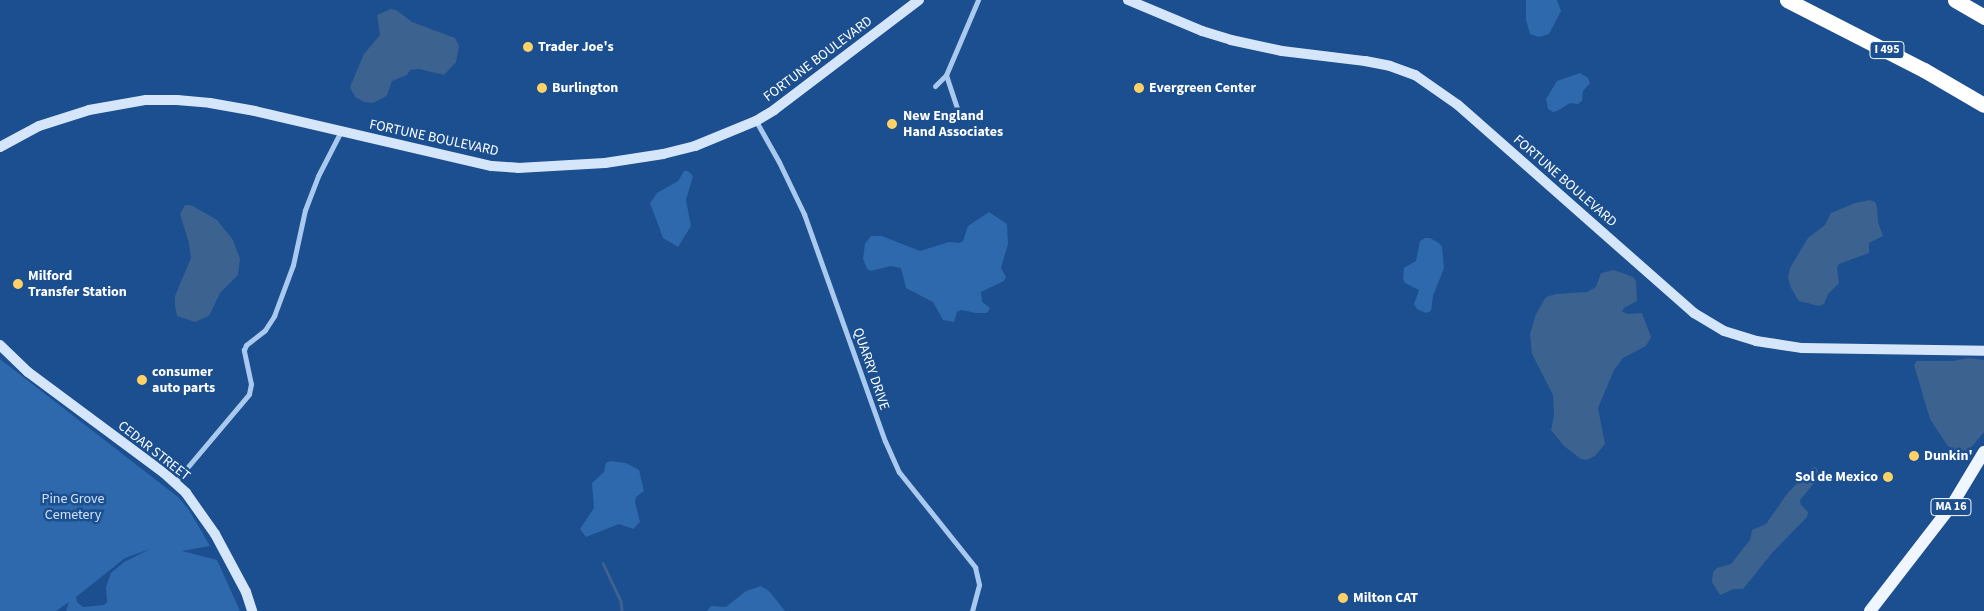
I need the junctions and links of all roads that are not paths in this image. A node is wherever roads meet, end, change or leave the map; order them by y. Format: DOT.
graph roads {
  1 [pos="919,0"];
  2 [pos="978,0"];
  3 [pos="1128,0"];
  4 [pos="1787,0"];
  5 [pos="1956,0"];
  6 [pos="1984,17"];
  7 [pos="946,75"];
  8 [pos="935,86"];
  9 [pos="1984,105"];
  10 [pos="960,117"];
  11 [pos="756,121"];
  12 [pos="341,131"];
  13 [pos="0,147"];
  14 [pos="0,345"];
  15 [pos="1984,351"];
  16 [pos="1984,452"];
  17 [pos="175,482"];
  18 [pos="252,611"];
  19 [pos="972,611"];
  20 [pos="1870,611"];
  1 -- 11 [label="main road, FORTUNE BOULEVARD"];
  2 -- 7 [label="street"];
  3 -- 15 [label="main road, FORTUNE BOULEVARD"];
  4 -- 9 [label="highway, I 495"];
  5 -- 6 [label="highway"];
  7 -- 8 [label="street"];
  7 -- 10 [label="street"];
  11 -- 12 [label="main road, FORTUNE BOULEVARD"];
  11 -- 19 [label="street, QUARRY DRIVE"];
  12 -- 13 [label="main road, FORTUNE BOULEVARD"];
  12 -- 17 [label="street"];
  14 -- 17 [label="main road, CEDAR STREET"];
  16 -- 20 [label="main road, MA 16"];
  17 -- 18 [label="main road, CEDAR STREET"];
}
